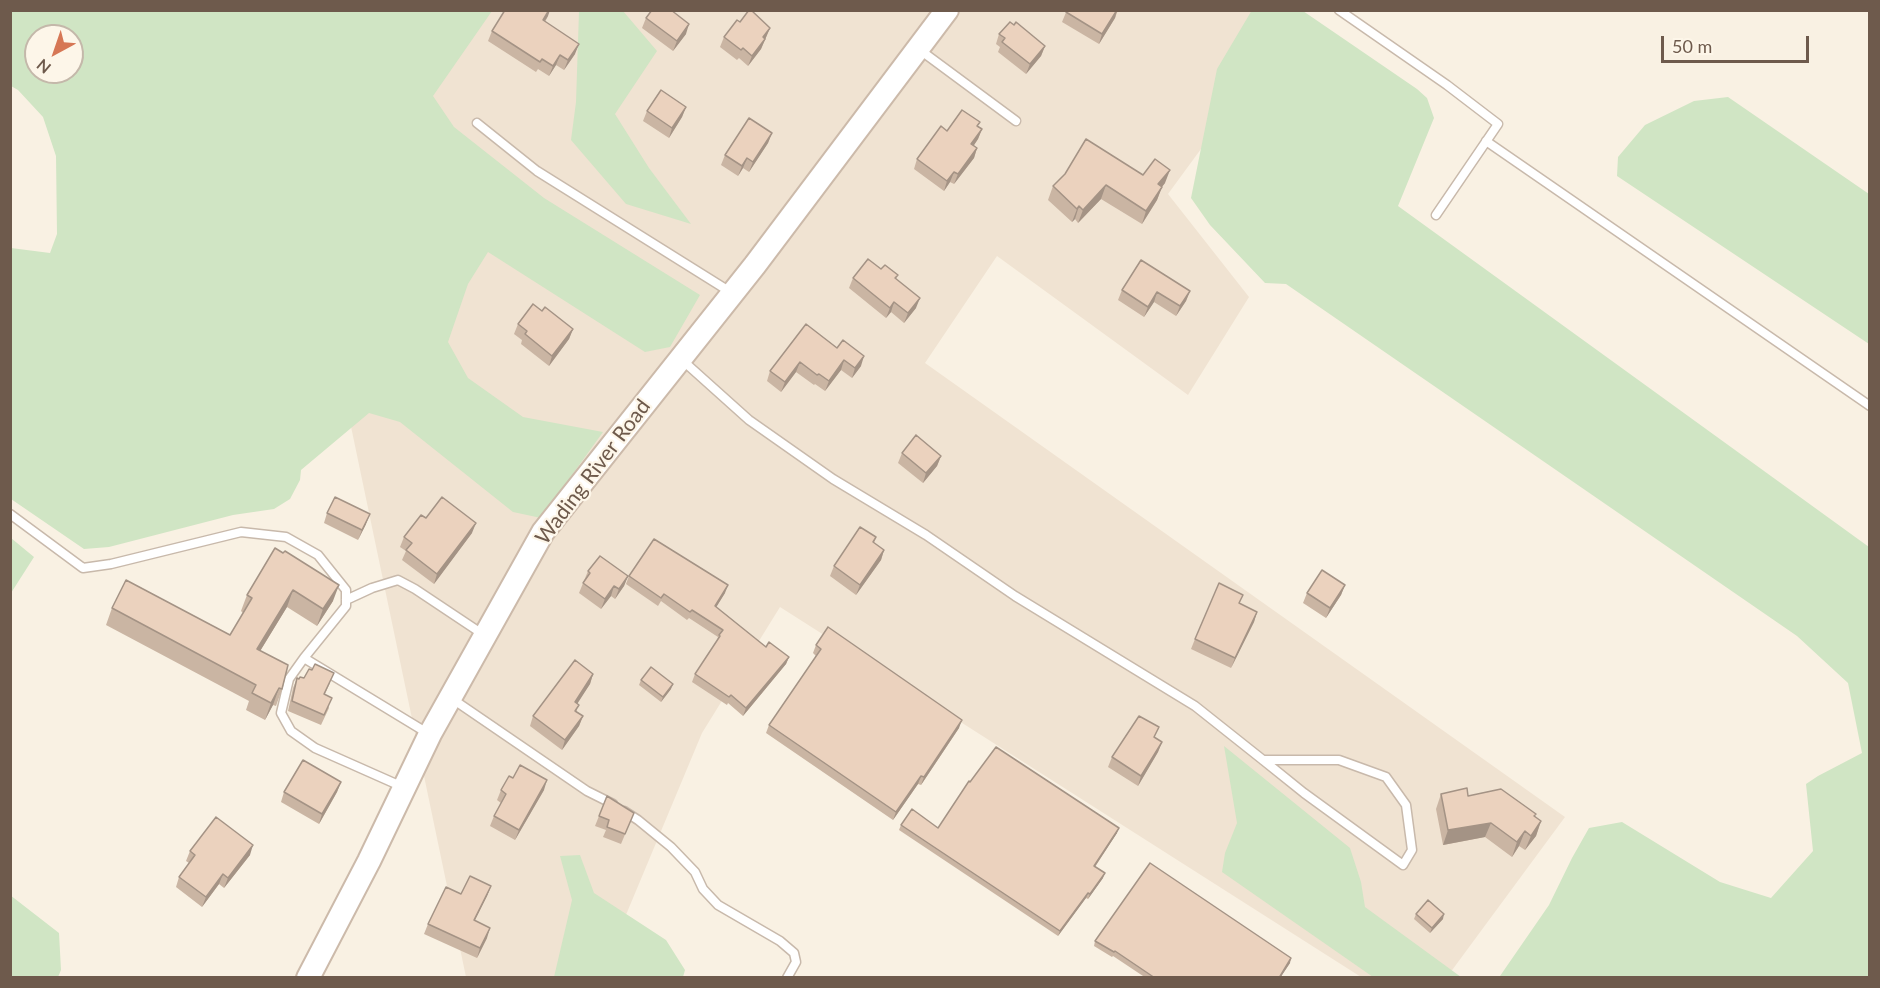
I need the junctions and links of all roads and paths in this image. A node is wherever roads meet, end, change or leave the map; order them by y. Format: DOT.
graph roads {
  1 [pos="947,10"];
  2 [pos="1339,10"];
  3 [pos="918,49"];
  4 [pos="1016,121"];
  5 [pos="477,123"];
  6 [pos="1486,141"];
  7 [pos="1436,215"];
  8 [pos="733,293"];
  9 [pos="681,358"];
  10 [pos="1869,406"];
  11 [pos="10,514"];
  12 [pos="346,600"];
  13 [pos="485,636"];
  14 [pos="304,658"];
  15 [pos="450,698"];
  16 [pos="430,734"];
  17 [pos="1263,760"];
  18 [pos="404,788"];
  19 [pos="308,978"];
  20 [pos="788,978"];
  1 -- 3 [label="main road, Wading River Road"];
  2 -- 6 [label="lane"];
  3 -- 4 [label="lane"];
  3 -- 8 [label="main road, Wading River Road"];
  5 -- 8 [label="lane"];
  6 -- 7 [label="lane"];
  6 -- 10 [label="lane"];
  8 -- 9 [label="main road, Wading River Road"];
  9 -- 13 [label="main road, Wading River Road"];
  9 -- 17 [label="lane"];
  11 -- 12 [label="lane"];
  12 -- 13 [label="lane"];
  12 -- 14 [label="lane"];
  13 -- 15 [label="main road, Wading River Road"];
  14 -- 16 [label="lane"];
  14 -- 18 [label="lane"];
  15 -- 16 [label="main road, Wading River Road"];
  15 -- 20 [label="lane"];
  16 -- 18 [label="main road, Wading River Road"];
  17 -- 17 [label="lane"];
  18 -- 19 [label="main road, Wading River Road"];
}
